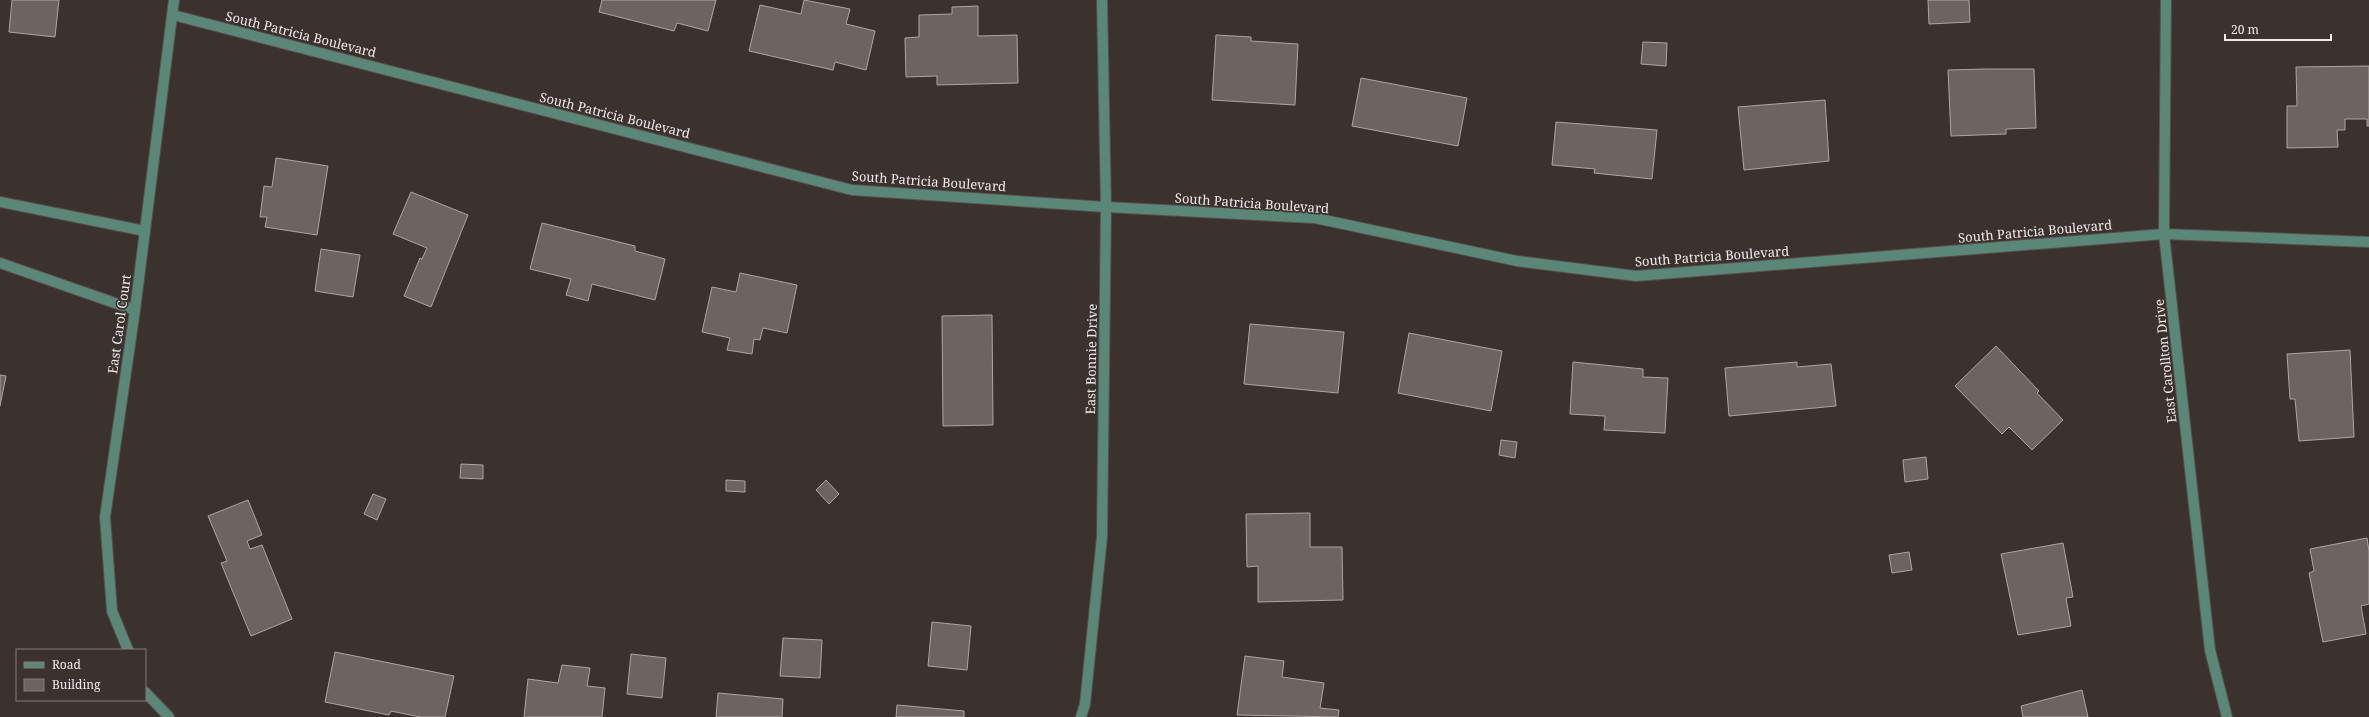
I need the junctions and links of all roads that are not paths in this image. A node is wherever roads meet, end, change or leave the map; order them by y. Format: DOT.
graph roads {
  1 [pos="174,0"];
  2 [pos="1102,0"];
  3 [pos="2166,0"];
  4 [pos="173,15"];
  5 [pos="0,202"];
  6 [pos="1106,207"];
  7 [pos="145,231"];
  8 [pos="2164,234"];
  9 [pos="2369,242"];
  10 [pos="0,262"];
  11 [pos="135,310"];
  12 [pos="128,649"];
  13 [pos="146,693"];
  14 [pos="169,717"];
  15 [pos="1082,717"];
  16 [pos="2227,717"];
  1 -- 4 [label="street, East Carol Court"];
  2 -- 6 [label="street, East Bonnie Drive"];
  3 -- 8 [label="street, East Carollton Drive"];
  4 -- 6 [label="street, South Patricia Boulevard"];
  4 -- 7 [label="street, East Carol Court"];
  5 -- 7 [label="street"];
  6 -- 8 [label="street, South Patricia Boulevard"];
  6 -- 15 [label="street, East Bonnie Drive"];
  7 -- 11 [label="street, East Carol Court"];
  8 -- 9 [label="street, South Patricia Boulevard"];
  8 -- 16 [label="street, East Carollton Drive"];
  10 -- 11 [label="street"];
  11 -- 12 [label="street, East Carol Court"];
  13 -- 14 [label="street"];
}
